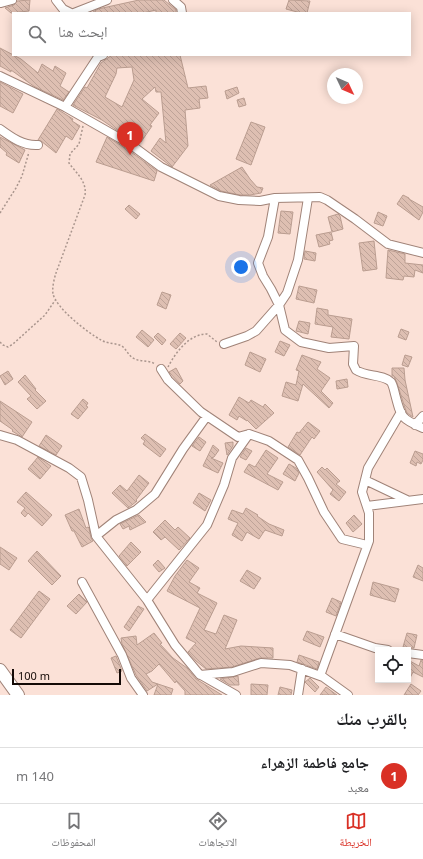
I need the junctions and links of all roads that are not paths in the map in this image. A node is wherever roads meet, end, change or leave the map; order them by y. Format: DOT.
graph roads {
  1 [pos="12,0"];
  2 [pos="56,0"];
  3 [pos="107,0"];
  4 [pos="173,0"];
  5 [pos="1,2"];
  6 [pos="70,12"];
  7 [pos="75,12"];
  8 [pos="182,12"];
  9 [pos="100,56"];
  10 [pos="0,76"];
  11 [pos="65,107"];
  12 [pos="0,129"];
  13 [pos="34,145"];
  14 [pos="275,198"];
  15 [pos="308,198"];
  16 [pos="423,253"];
  17 [pos="279,305"];
  18 [pos="222,344"];
  19 [pos="163,371"];
  20 [pos="400,412"];
  21 [pos="207,416"];
  22 [pos="423,416"];
  23 [pos="415,425"];
  24 [pos="423,428"];
  25 [pos="248,434"];
  26 [pos="0,435"];
  27 [pos="365,480"];
  28 [pos="423,499"];
  29 [pos="408,500"];
  30 [pos="366,506"];
  31 [pos="96,536"];
  32 [pos="367,545"];
  33 [pos="82,582"];
  34 [pos="148,600"];
  35 [pos="335,634"];
  36 [pos="375,648"];
  37 [pos="411,653"];
  38 [pos="423,655"];
  39 [pos="302,669"];
  40 [pos="0,670"];
  41 [pos="200,675"];
  42 [pos="320,676"];
  43 [pos="18,695"];
  44 [pos="143,695"];
  45 [pos="236,695"];
  46 [pos="298,695"];
  47 [pos="348,695"];
  1 -- 5 [label="street"];
  2 -- 6 [label="street"];
  3 -- 7 [label="street"];
  4 -- 8 [label="street"];
  9 -- 11 [label="street"];
  10 -- 11 [label="street"];
  11 -- 14 [label="street"];
  12 -- 13 [label="street"];
  14 -- 15 [label="street"];
  14 -- 17 [label="street"];
  15 -- 16 [label="street"];
  15 -- 17 [label="street"];
  17 -- 18 [label="street"];
  17 -- 20 [label="street"];
  19 -- 21 [label="street"];
  20 -- 23 [label="street"];
  20 -- 27 [label="street"];
  21 -- 25 [label="street"];
  21 -- 31 [label="street"];
  22 -- 23 [label="street"];
  23 -- 24 [label="street"];
  25 -- 32 [label="street"];
  25 -- 34 [label="street"];
  26 -- 31 [label="street"];
  27 -- 29 [label="street"];
  27 -- 30 [label="street"];
  28 -- 29 [label="street"];
  29 -- 30 [label="street"];
  30 -- 32 [label="street"];
  31 -- 34 [label="street"];
  32 -- 35 [label="street"];
  33 -- 44 [label="street"];
  34 -- 41 [label="street"];
  35 -- 36 [label="street"];
  35 -- 42 [label="street"];
  37 -- 38 [label="street"];
  39 -- 41 [label="street"];
  39 -- 42 [label="street"];
  39 -- 46 [label="street"];
  40 -- 43 [label="main road"];
  41 -- 45 [label="street"];
  42 -- 47 [label="street"];
}
